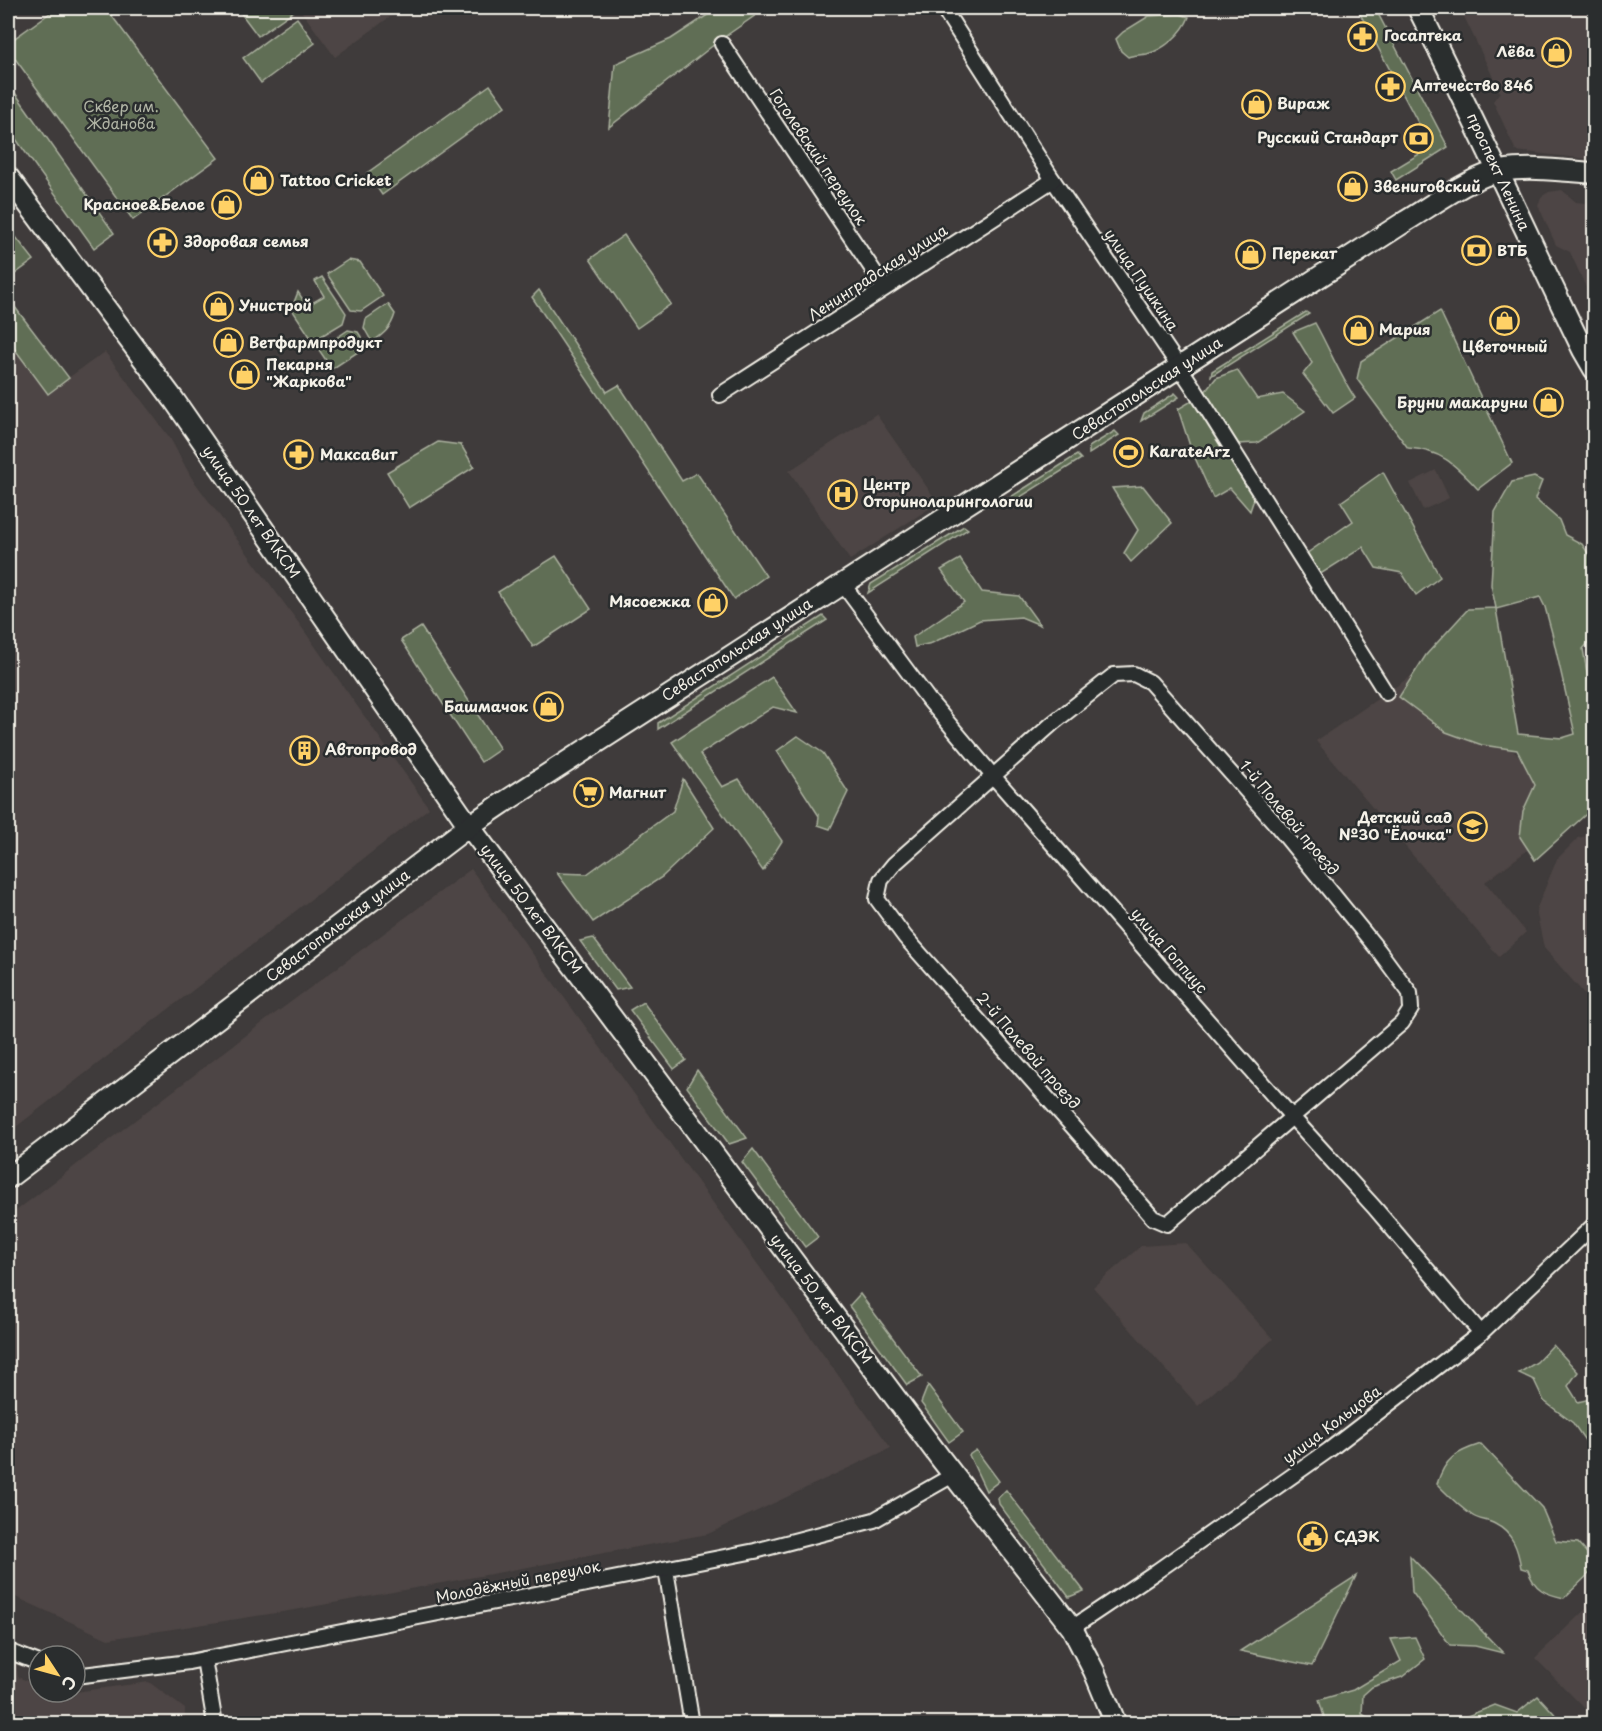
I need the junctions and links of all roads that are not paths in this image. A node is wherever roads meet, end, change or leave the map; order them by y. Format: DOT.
graph roads {
  1 [pos="943,8"];
  2 [pos="1418,8"];
  3 [pos="722,44"];
  4 [pos="1499,171"];
  5 [pos="1594,173"];
  6 [pos="8,177"];
  7 [pos="1053,180"];
  8 [pos="885,288"];
  9 [pos="1180,367"];
  10 [pos="1594,369"];
  11 [pos="720,394"];
  12 [pos="842,583"];
  13 [pos="1386,693"];
  14 [pos="993,776"];
  15 [pos="470,826"];
  16 [pos="1293,1118"];
  17 [pos="8,1178"];
  18 [pos="1594,1225"];
  19 [pos="1481,1333"];
  20 [pos="953,1475"];
  21 [pos="666,1570"];
  22 [pos="1072,1628"];
  23 [pos="8,1651"];
  24 [pos="27,1658"];
  25 [pos="204,1659"];
  26 [pos="87,1674"];
  27 [pos="215,1724"];
  28 [pos="692,1724"];
  29 [pos="1116,1724"];
  1 -- 7 [label="street, улица Пушкина"];
  2 -- 4 [label="street, проспект Ленина"];
  3 -- 8 [label="street, Гоголевский переулок"];
  4 -- 5 [label="street"];
  4 -- 9 [label="street, Севастопольская улица"];
  4 -- 10 [label="street, проспект Ленина"];
  6 -- 15 [label="street, улица 50 лет ВЛКСМ"];
  7 -- 8 [label="street, Ленинградская улица"];
  7 -- 9 [label="street, улица Пушкина"];
  8 -- 11 [label="street, Ленинградская улица"];
  9 -- 12 [label="street, Севастопольская улица"];
  9 -- 13 [label="street, улица Пушкина"];
  12 -- 14 [label="street, улица Гоппиус"];
  12 -- 15 [label="street, Севастопольская улица"];
  14 -- 16 [label="street, улица Гоппиус"];
  14 -- 16 [label="street, 2-й Полевой проезд"];
  14 -- 16 [label="street, 1-й Полевой проезд"];
  15 -- 17 [label="street, Севастопольская улица"];
  15 -- 20 [label="street, улица 50 лет ВЛКСМ"];
  16 -- 19 [label="street, улица Гоппиус"];
  18 -- 19 [label="street, улица Кольцова"];
  19 -- 22 [label="street, улица Кольцова"];
  20 -- 21 [label="street, Молодёжный переулок"];
  20 -- 22 [label="street, улица 50 лет ВЛКСМ"];
  21 -- 25 [label="street, Молодёжный переулок"];
  21 -- 28 [label="street"];
  22 -- 29 [label="street, улица 50 лет ВЛКСМ"];
  23 -- 24 [label="street"];
  25 -- 26 [label="street, Молодёжный переулок"];
  25 -- 27 [label="street"];
}
